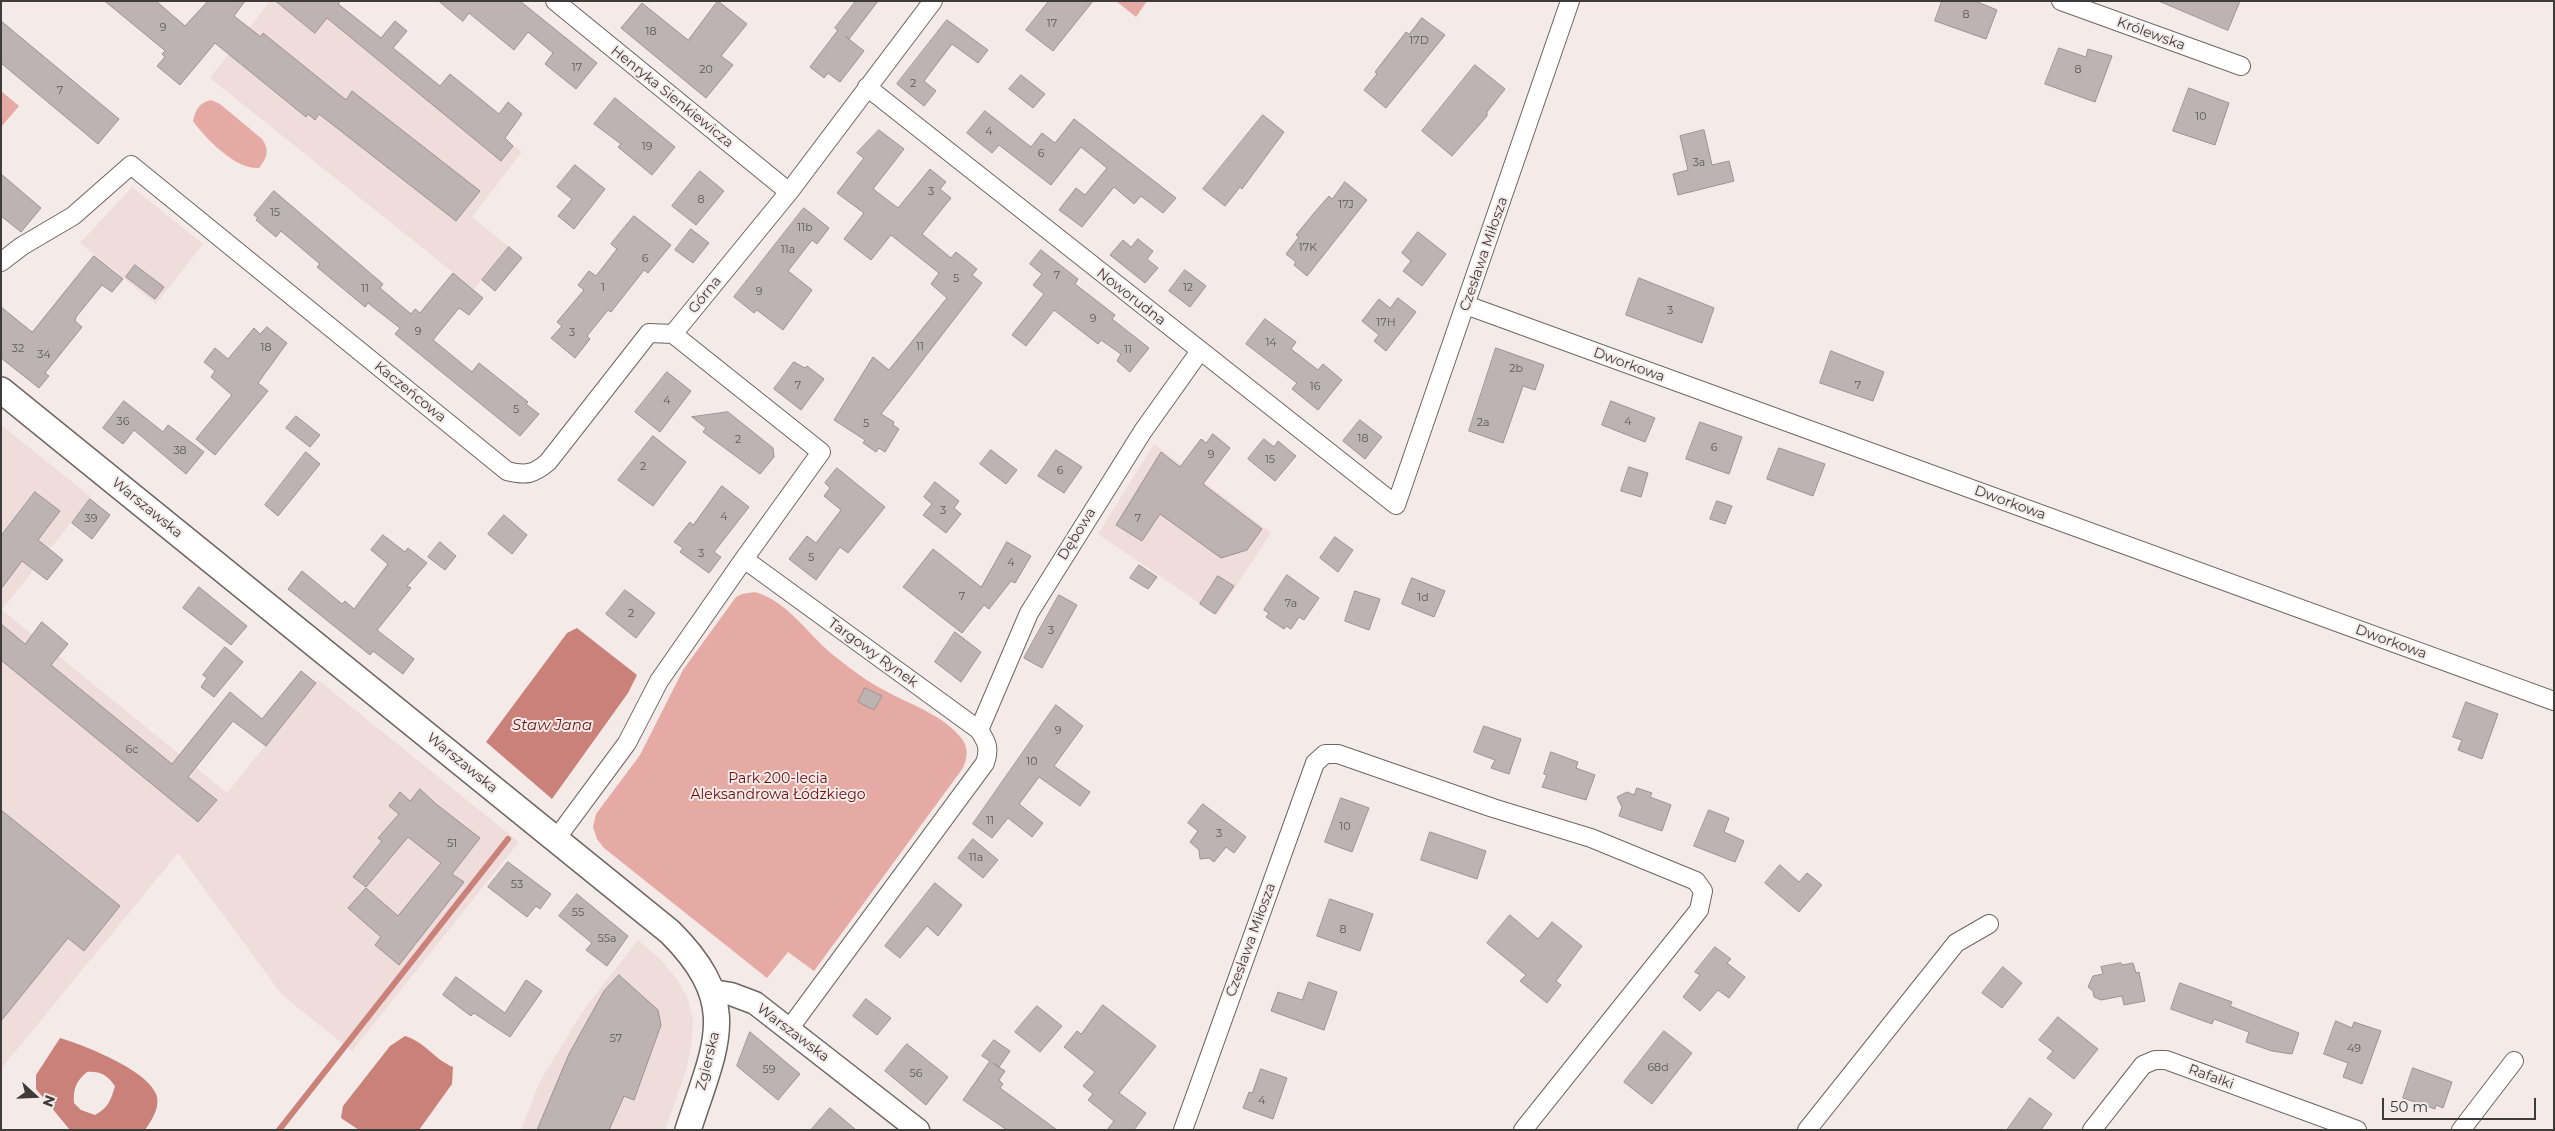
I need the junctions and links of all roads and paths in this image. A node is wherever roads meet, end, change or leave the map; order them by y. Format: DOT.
graph roads {
  1 [pos="555,1"];
  2 [pos="933,1"];
  3 [pos="1570,1"];
  4 [pos="2061,1"];
  5 [pos="2241,66"];
  6 [pos="867,88"];
  7 [pos="788,192"];
  8 [pos="1,262"];
  9 [pos="1466,306"];
  10 [pos="673,334"];
  11 [pos="1200,351"];
  12 [pos="1,390"];
  13 [pos="1396,505"];
  14 [pos="744,559"];
  15 [pos="2554,701"];
  16 [pos="979,730"];
  17 [pos="556,840"];
  18 [pos="1989,924"];
  19 [pos="713,991"];
  20 [pos="789,1029"];
  21 [pos="2514,1061"];
  22 [pos="688,1130"];
  23 [pos="918,1130"];
  24 [pos="1183,1130"];
  25 [pos="1523,1130"];
  26 [pos="1807,1130"];
  27 [pos="2092,1130"];
  28 [pos="2357,1130"];
  29 [pos="2461,1130"];
  1 -- 7 [label="street, Henryka Sienkiewicza"];
  2 -- 6 [label="street, Górna"];
  3 -- 9 [label="street, Czesława Miłosza"];
  4 -- 5 [label="street, Królewska"];
  6 -- 7 [label="street, Górna"];
  6 -- 11 [label="street, Noworudna"];
  7 -- 10 [label="street, Górna"];
  8 -- 10 [label="street, Kaczeńcowa"];
  9 -- 13 [label="street, Czesława Miłosza"];
  9 -- 15 [label="street, Dworkowa"];
  10 -- 14 [label="street"];
  11 -- 13 [label="street, Noworudna"];
  11 -- 16 [label="street, Dębowa"];
  12 -- 17 [label="main road, Warszawska"];
  14 -- 16 [label="street, Targowy Rynek"];
  14 -- 17 [label="street"];
  16 -- 20 [label="street"];
  17 -- 19 [label="main road, Warszawska"];
  18 -- 26 [label="street"];
  19 -- 20 [label="street, Warszawska"];
  19 -- 22 [label="main road, Zgierska"];
  20 -- 23 [label="street, Warszawska"];
  21 -- 29 [label="street"];
  24 -- 25 [label="street, Czesława Miłosza"];
  27 -- 28 [label="street, Rafałki"];
}
